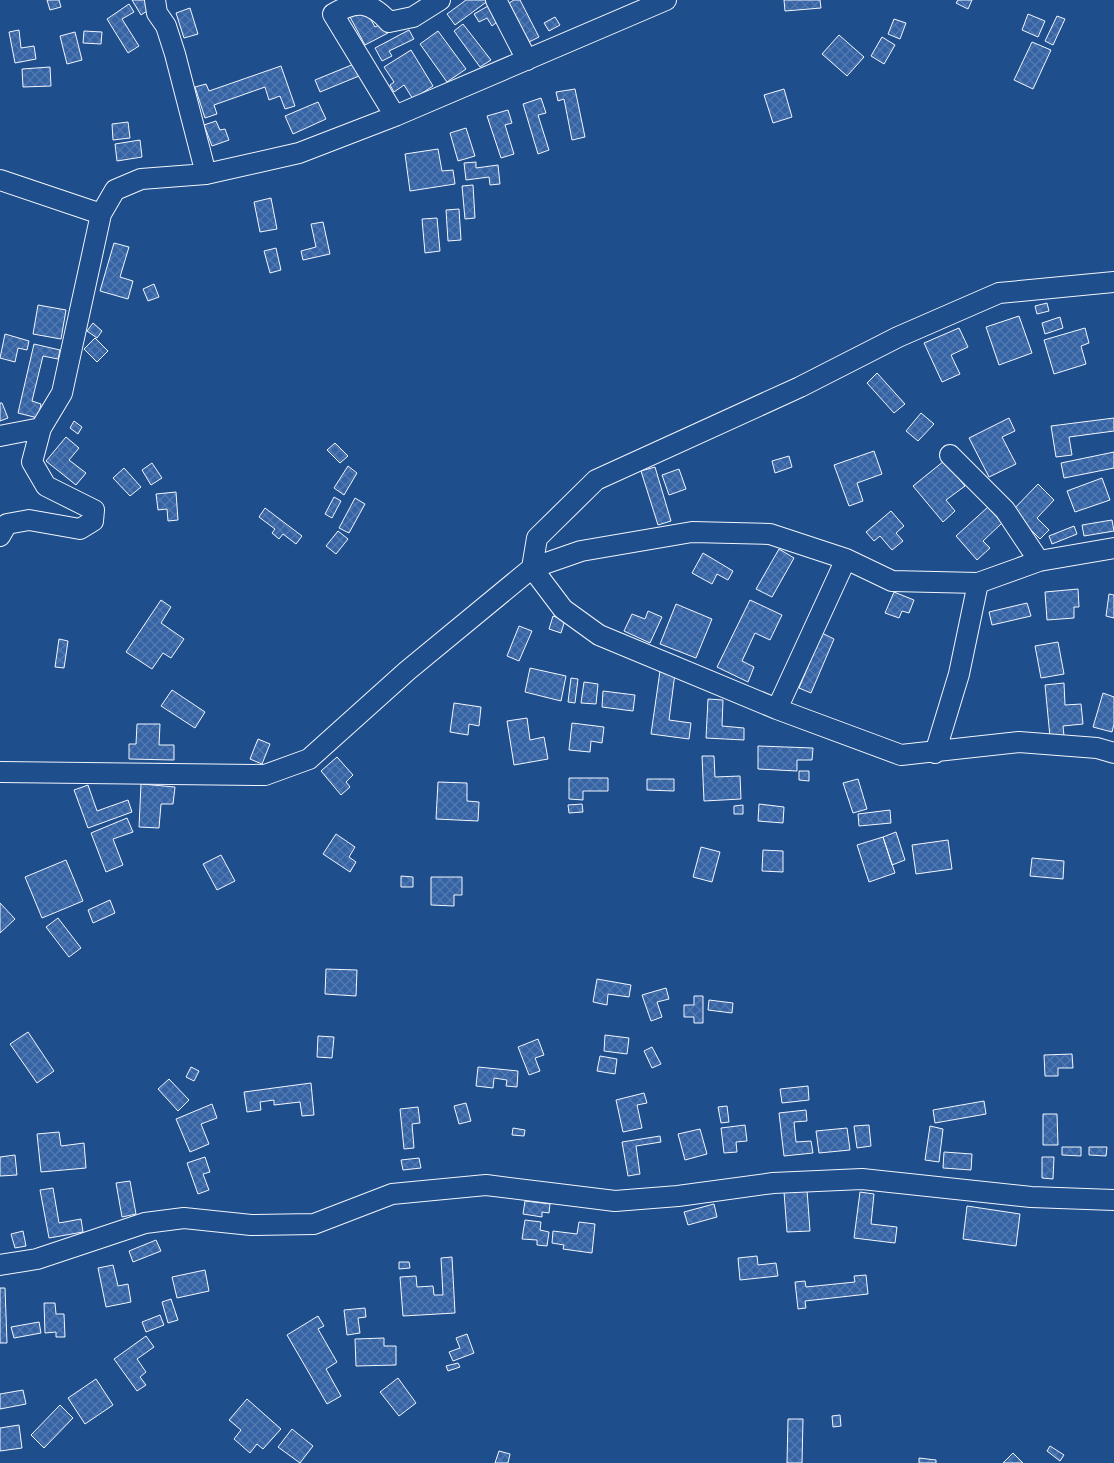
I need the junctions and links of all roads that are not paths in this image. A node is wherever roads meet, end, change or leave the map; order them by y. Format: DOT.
graph roads {
  1 [pos="155,0"];
  2 [pos="440,0"];
  3 [pos="496,0"];
  4 [pos="666,0"];
  5 [pos="527,60"];
  6 [pos="395,116"];
  7 [pos="206,174"];
  8 [pos="0,180"];
  9 [pos="101,214"];
  10 [pos="1114,282"];
  11 [pos="40,428"];
  12 [pos="0,436"];
  13 [pos="950,456"];
  14 [pos="0,536"];
  15 [pos="1114,548"];
  16 [pos="846,559"];
  17 [pos="1039,561"];
  18 [pos="532,568"];
  19 [pos="978,583"];
  20 [pos="776,709"];
  21 [pos="935,753"];
  22 [pos="1114,753"];
  23 [pos="0,772"];
  24 [pos="1114,1200"];
  25 [pos="0,1265"];
  1 -- 7 [label="street"];
  2 -- 6 [label="street"];
  3 -- 5 [label="street"];
  4 -- 5 [label="street"];
  5 -- 6 [label="street"];
  6 -- 7 [label="street"];
  7 -- 9 [label="street"];
  8 -- 9 [label="street"];
  9 -- 11 [label="street"];
  10 -- 18 [label="street"];
  11 -- 12 [label="street"];
  11 -- 14 [label="street"];
  13 -- 17 [label="street"];
  15 -- 17 [label="street"];
  16 -- 18 [label="street"];
  16 -- 19 [label="street"];
  16 -- 20 [label="street"];
  17 -- 19 [label="street"];
  18 -- 20 [label="street"];
  18 -- 23 [label="street"];
  19 -- 21 [label="street"];
  20 -- 21 [label="street"];
  21 -- 22 [label="street"];
  24 -- 25 [label="street"];
}
